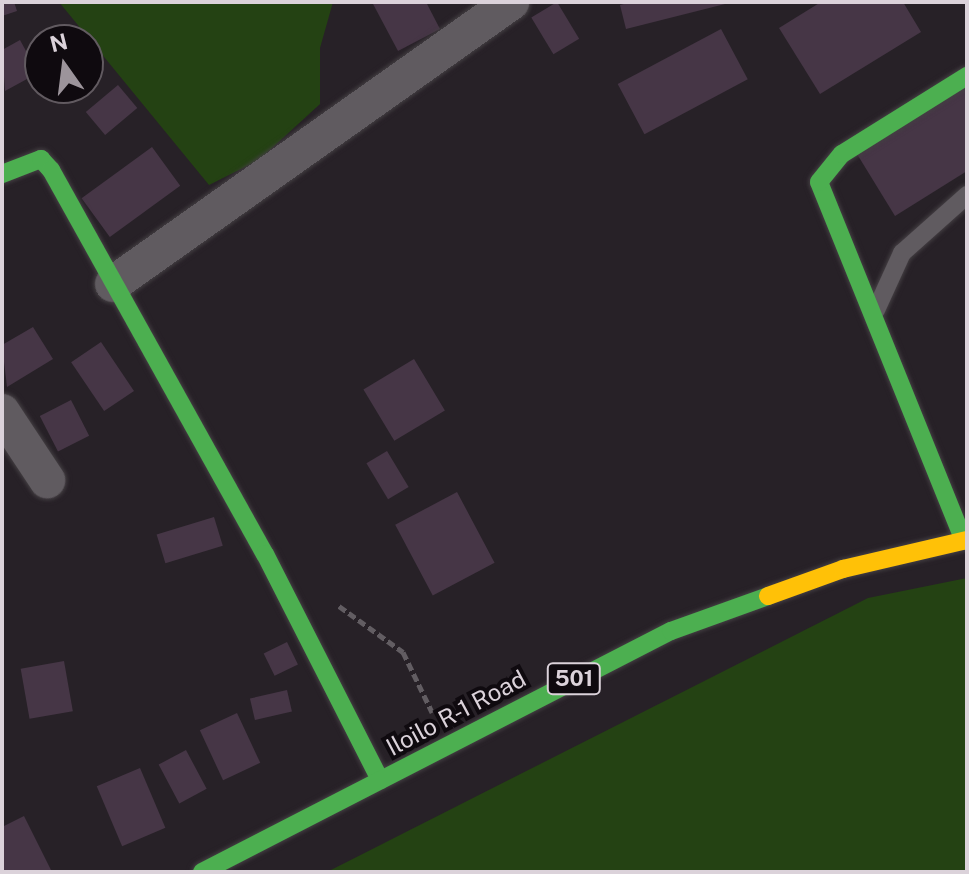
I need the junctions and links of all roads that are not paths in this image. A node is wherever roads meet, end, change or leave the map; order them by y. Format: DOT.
graph roads {
  1 [pos="511,2"];
  2 [pos="967,76"];
  3 [pos="2,174"];
  4 [pos="967,195"];
  5 [pos="113,284"];
  6 [pos="871,320"];
  7 [pos="2,412"];
  8 [pos="47,480"];
  9 [pos="965,541"];
  10 [pos="380,780"];
  11 [pos="202,872"];
  1 -- 5 [label="street"];
  2 -- 6 [label="street"];
  3 -- 5 [label="street"];
  4 -- 6 [label="lane"];
  5 -- 10 [label="street"];
  6 -- 9 [label="street"];
  7 -- 8 [label="street"];
  9 -- 10 [label="street, Iloilo R-1 Road / 501"];
  10 -- 11 [label="street, Iloilo R-1 Road / 501"];
}
